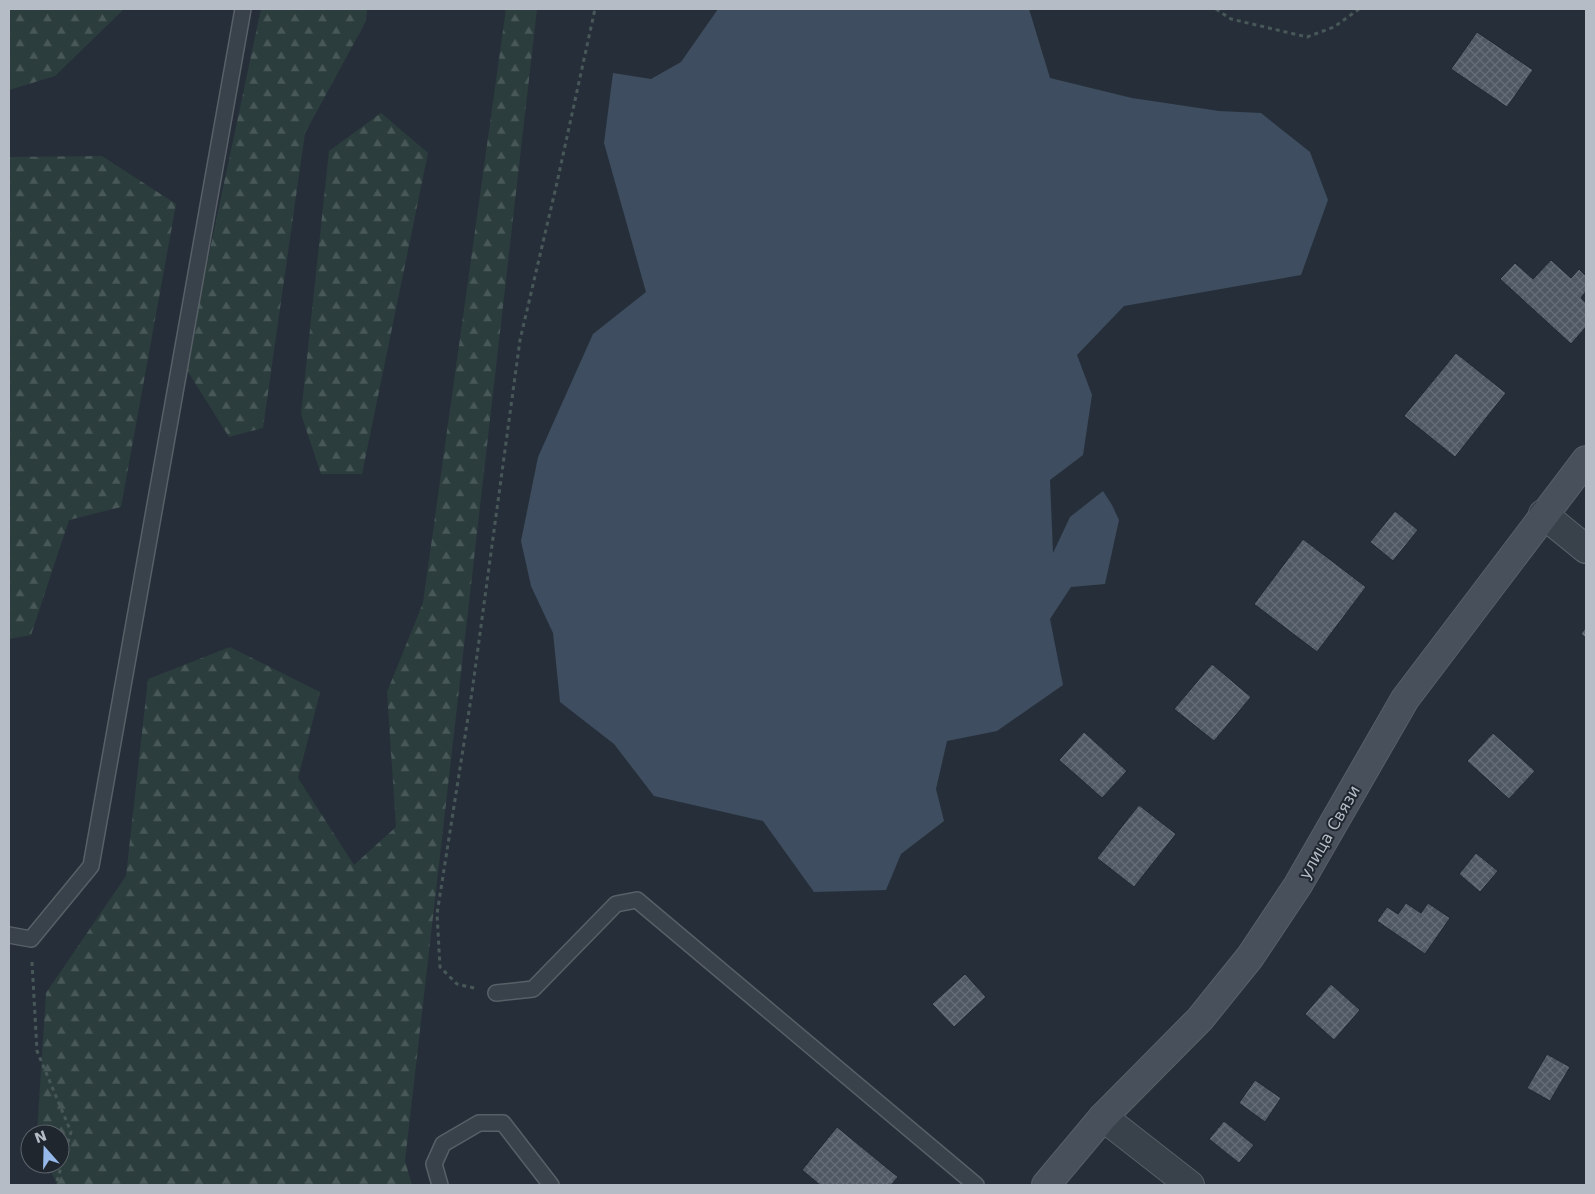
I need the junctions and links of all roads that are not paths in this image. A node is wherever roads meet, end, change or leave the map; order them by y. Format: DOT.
graph roads {
  1 [pos="243,9"];
  2 [pos="1586,460"];
  3 [pos="1544,514"];
  4 [pos="1586,549"];
  5 [pos="9,934"];
  6 [pos="496,993"];
  7 [pos="1103,1117"];
  8 [pos="440,1185"];
  9 [pos="551,1185"];
  10 [pos="976,1185"];
  11 [pos="1046,1185"];
  12 [pos="1190,1185"];
  1 -- 5 [label="lane"];
  2 -- 3 [label="main road, улица Связи"];
  3 -- 4 [label="street"];
  3 -- 7 [label="main road, улица Связи"];
  6 -- 10 [label="lane"];
  7 -- 11 [label="main road, улица Связи"];
  7 -- 12 [label="street"];
  8 -- 9 [label="lane"];
}
